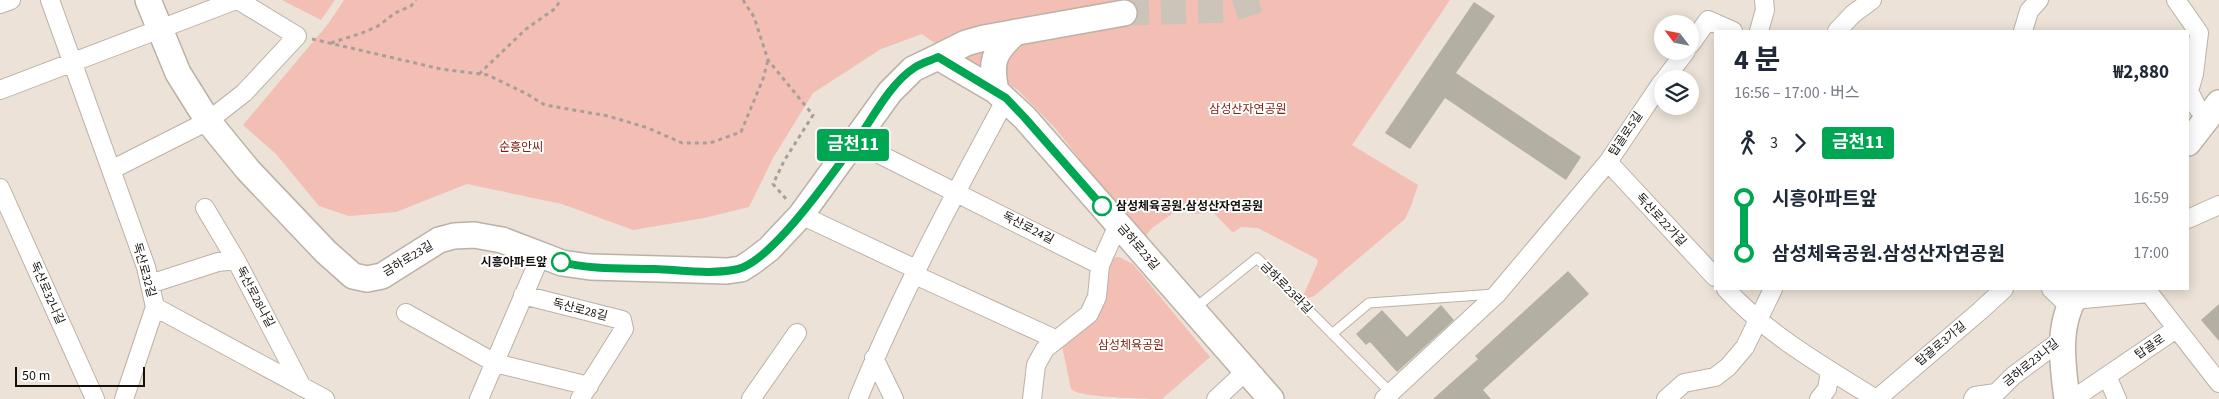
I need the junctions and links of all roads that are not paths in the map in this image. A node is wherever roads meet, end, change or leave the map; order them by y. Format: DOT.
graph roads {
  1 [pos="11,0"];
  2 [pos="50,0"];
  3 [pos="148,0"];
  4 [pos="237,0"];
  5 [pos="1764,0"];
  6 [pos="1872,0"];
  7 [pos="2039,0"];
  8 [pos="2176,0"];
  9 [pos="0,4"];
  10 [pos="1124,13"];
  11 [pos="159,28"];
  12 [pos="1732,30"];
  13 [pos="1759,30"];
  14 [pos="1838,30"];
  15 [pos="2023,30"];
  16 [pos="1016,32"];
  17 [pos="1699,32"];
  18 [pos="938,57"];
  19 [pos="73,63"];
  20 [pos="0,90"];
  21 [pos="1654,94"];
  22 [pos="1001,95"];
  23 [pos="2213,110"];
  24 [pos="208,121"];
  25 [pos="855,142"];
  26 [pos="2189,142"];
  27 [pos="1608,162"];
  28 [pos="111,170"];
  29 [pos="0,188"];
  30 [pos="956,191"];
  31 [pos="2219,205"];
  32 [pos="205,208"];
  33 [pos="801,215"];
  34 [pos="2189,219"];
  35 [pos="1118,225"];
  36 [pos="541,255"];
  37 [pos="236,260"];
  38 [pos="1100,265"];
  39 [pos="916,272"];
  40 [pos="1714,277"];
  41 [pos="150,284"];
  42 [pos="1727,290"];
  43 [pos="1774,290"];
  44 [pos="2003,290"];
  45 [pos="2054,290"];
  46 [pos="1497,294"];
  47 [pos="523,295"];
  48 [pos="2074,298"];
  49 [pos="155,308"];
  50 [pos="1192,310"];
  51 [pos="406,313"];
  52 [pos="1759,320"];
  53 [pos="2176,329"];
  54 [pos="797,332"];
  55 [pos="1332,334"];
  56 [pos="2064,338"];
  57 [pos="1055,339"];
  58 [pos="874,358"];
  59 [pos="495,363"];
  60 [pos="1246,371"];
  61 [pos="1830,371"];
  62 [pos="2107,376"];
  63 [pos="2219,383"];
  64 [pos="302,386"];
  65 [pos="585,392"];
  66 [pos="1388,396"];
  67 [pos="94,399"];
  68 [pos="124,399"];
  69 [pos="325,399"];
  70 [pos="480,399"];
  71 [pos="751,399"];
  72 [pos="858,399"];
  73 [pos="894,399"];
  74 [pos="1032,399"];
  75 [pos="1216,399"];
  76 [pos="1271,399"];
  77 [pos="1666,399"];
  78 [pos="1819,399"];
  79 [pos="1876,399"];
  80 [pos="1973,399"];
  81 [pos="2067,399"];
  82 [pos="2073,399"];
  83 [pos="2117,399"];
  1 -- 9 [label="street"];
  2 -- 19 [label="street, 독산로32길"];
  3 -- 11 [label="street"];
  4 -- 11 [label="street"];
  4 -- 24 [label="street"];
  5 -- 13 [label="street"];
  6 -- 14 [label="street"];
  7 -- 15 [label="street"];
  8 -- 23 [label="street"];
  10 -- 16 [label="street"];
  11 -- 19 [label="street"];
  11 -- 24 [label="street"];
  12 -- 17 [label="street"];
  16 -- 18 [label="street"];
  16 -- 22 [label="street"];
  18 -- 22 [label="street, 금하로23길"];
  18 -- 25 [label="street, 금하로23길"];
  19 -- 20 [label="street"];
  19 -- 28 [label="street, 독산로32길"];
  21 -- 27 [label="street, 탑골로5길"];
  22 -- 30 [label="street"];
  22 -- 35 [label="street, 금하로23길"];
  23 -- 26 [label="street"];
  24 -- 28 [label="street"];
  24 -- 36 [label="street, 금하로23길"];
  25 -- 30 [label="street, 독산로24길"];
  25 -- 33 [label="street, 금하로23길"];
  27 -- 40 [label="street, 독산로22가길"];
  27 -- 46 [label="street, 금하로23라길"];
  28 -- 41 [label="street, 독산로32길"];
  29 -- 67 [label="street, 독산로32나길"];
  30 -- 38 [label="street, 독산로24길"];
  30 -- 39 [label="street"];
  31 -- 34 [label="street"];
  32 -- 37 [label="street, 독산로28나길"];
  33 -- 36 [label="street, 금하로23길"];
  33 -- 39 [label="street"];
  35 -- 38 [label="street"];
  35 -- 50 [label="street, 금하로23길"];
  36 -- 47 [label="street"];
  37 -- 41 [label="street"];
  37 -- 64 [label="street, 독산로28나길"];
  38 -- 57 [label="street"];
  39 -- 57 [label="street"];
  39 -- 58 [label="street"];
  41 -- 49 [label="street, 독산로32길"];
  42 -- 52 [label="street"];
  43 -- 52 [label="street"];
  44 -- 79 [label="street, 탑골로3가길"];
  45 -- 48 [label="street"];
  46 -- 55 [label="lane"];
  46 -- 66 [label="street, 금하로23라길"];
  47 -- 59 [label="street"];
  47 -- 65 [label="street, 독산로28길"];
  48 -- 53 [label="street, 탑골로"];
  48 -- 56 [label="street"];
  49 -- 64 [label="street"];
  49 -- 68 [label="street, 독산로32길"];
  50 -- 55 [label="lane, 금하로23라길"];
  50 -- 60 [label="street, 금하로23길"];
  51 -- 59 [label="street, 독산로28길"];
  52 -- 61 [label="street, 탑골로3가길"];
  52 -- 77 [label="street"];
  53 -- 62 [label="street, 탑골로"];
  53 -- 63 [label="street"];
  54 -- 71 [label="street"];
  55 -- 66 [label="lane, 금하로23라길"];
  56 -- 80 [label="street, 금하로23나길"];
  56 -- 81 [label="street"];
  57 -- 74 [label="street"];
  58 -- 72 [label="street"];
  58 -- 73 [label="street"];
  59 -- 65 [label="street, 독산로28길"];
  59 -- 70 [label="street"];
  60 -- 75 [label="street"];
  60 -- 76 [label="street, 금하로23길"];
  61 -- 78 [label="street"];
  61 -- 79 [label="street, 탑골로3가길"];
  62 -- 82 [label="street, 탑골로"];
  62 -- 83 [label="street"];
  64 -- 69 [label="street"];
}
